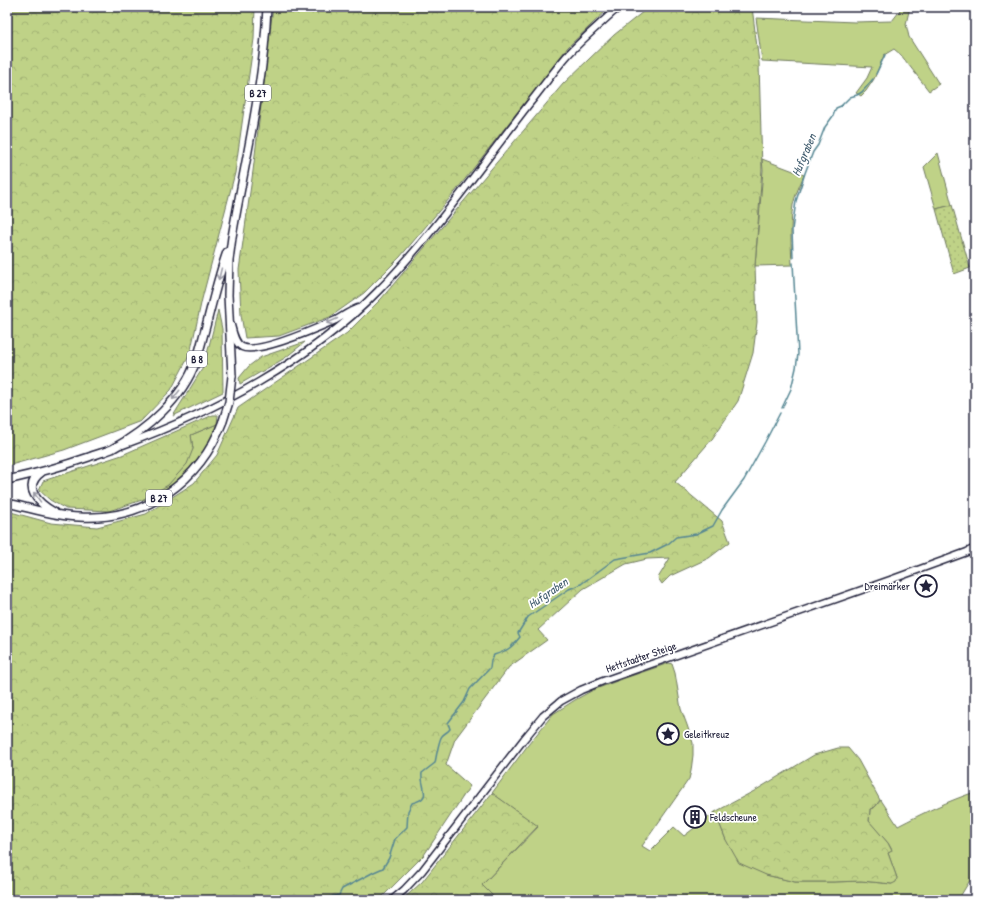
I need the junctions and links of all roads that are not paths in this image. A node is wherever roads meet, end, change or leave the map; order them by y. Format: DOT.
graph roads {
  1 [pos="267,7"];
  2 [pos="620,7"];
  3 [pos="232,237"];
  4 [pos="366,303"];
  5 [pos="230,322"];
  6 [pos="111,449"];
  7 [pos="44,470"];
  8 [pos="7,480"];
  9 [pos="7,503"];
  10 [pos="64,516"];
  11 [pos="975,548"];
  12 [pos="392,900"];
  1 -- 3 [label="main road, B 27"];
  2 -- 4 [label="main road"];
  3 -- 5 [label="main road, B 27"];
  3 -- 6 [label="main road, B 8, one-way"];
  4 -- 5 [label="main road, B 27, one-way"];
  4 -- 6 [label="main road"];
  5 -- 10 [label="main road, B 27, bridge"];
  6 -- 7 [label="main road, B 8"];
  7 -- 8 [label="main road, B 8"];
  10 -- 7 [label="main road, one-way"];
  9 -- 10 [label="main road, B 27"];
  11 -- 12 [label="main road, Hettstadter Steige"];
}
